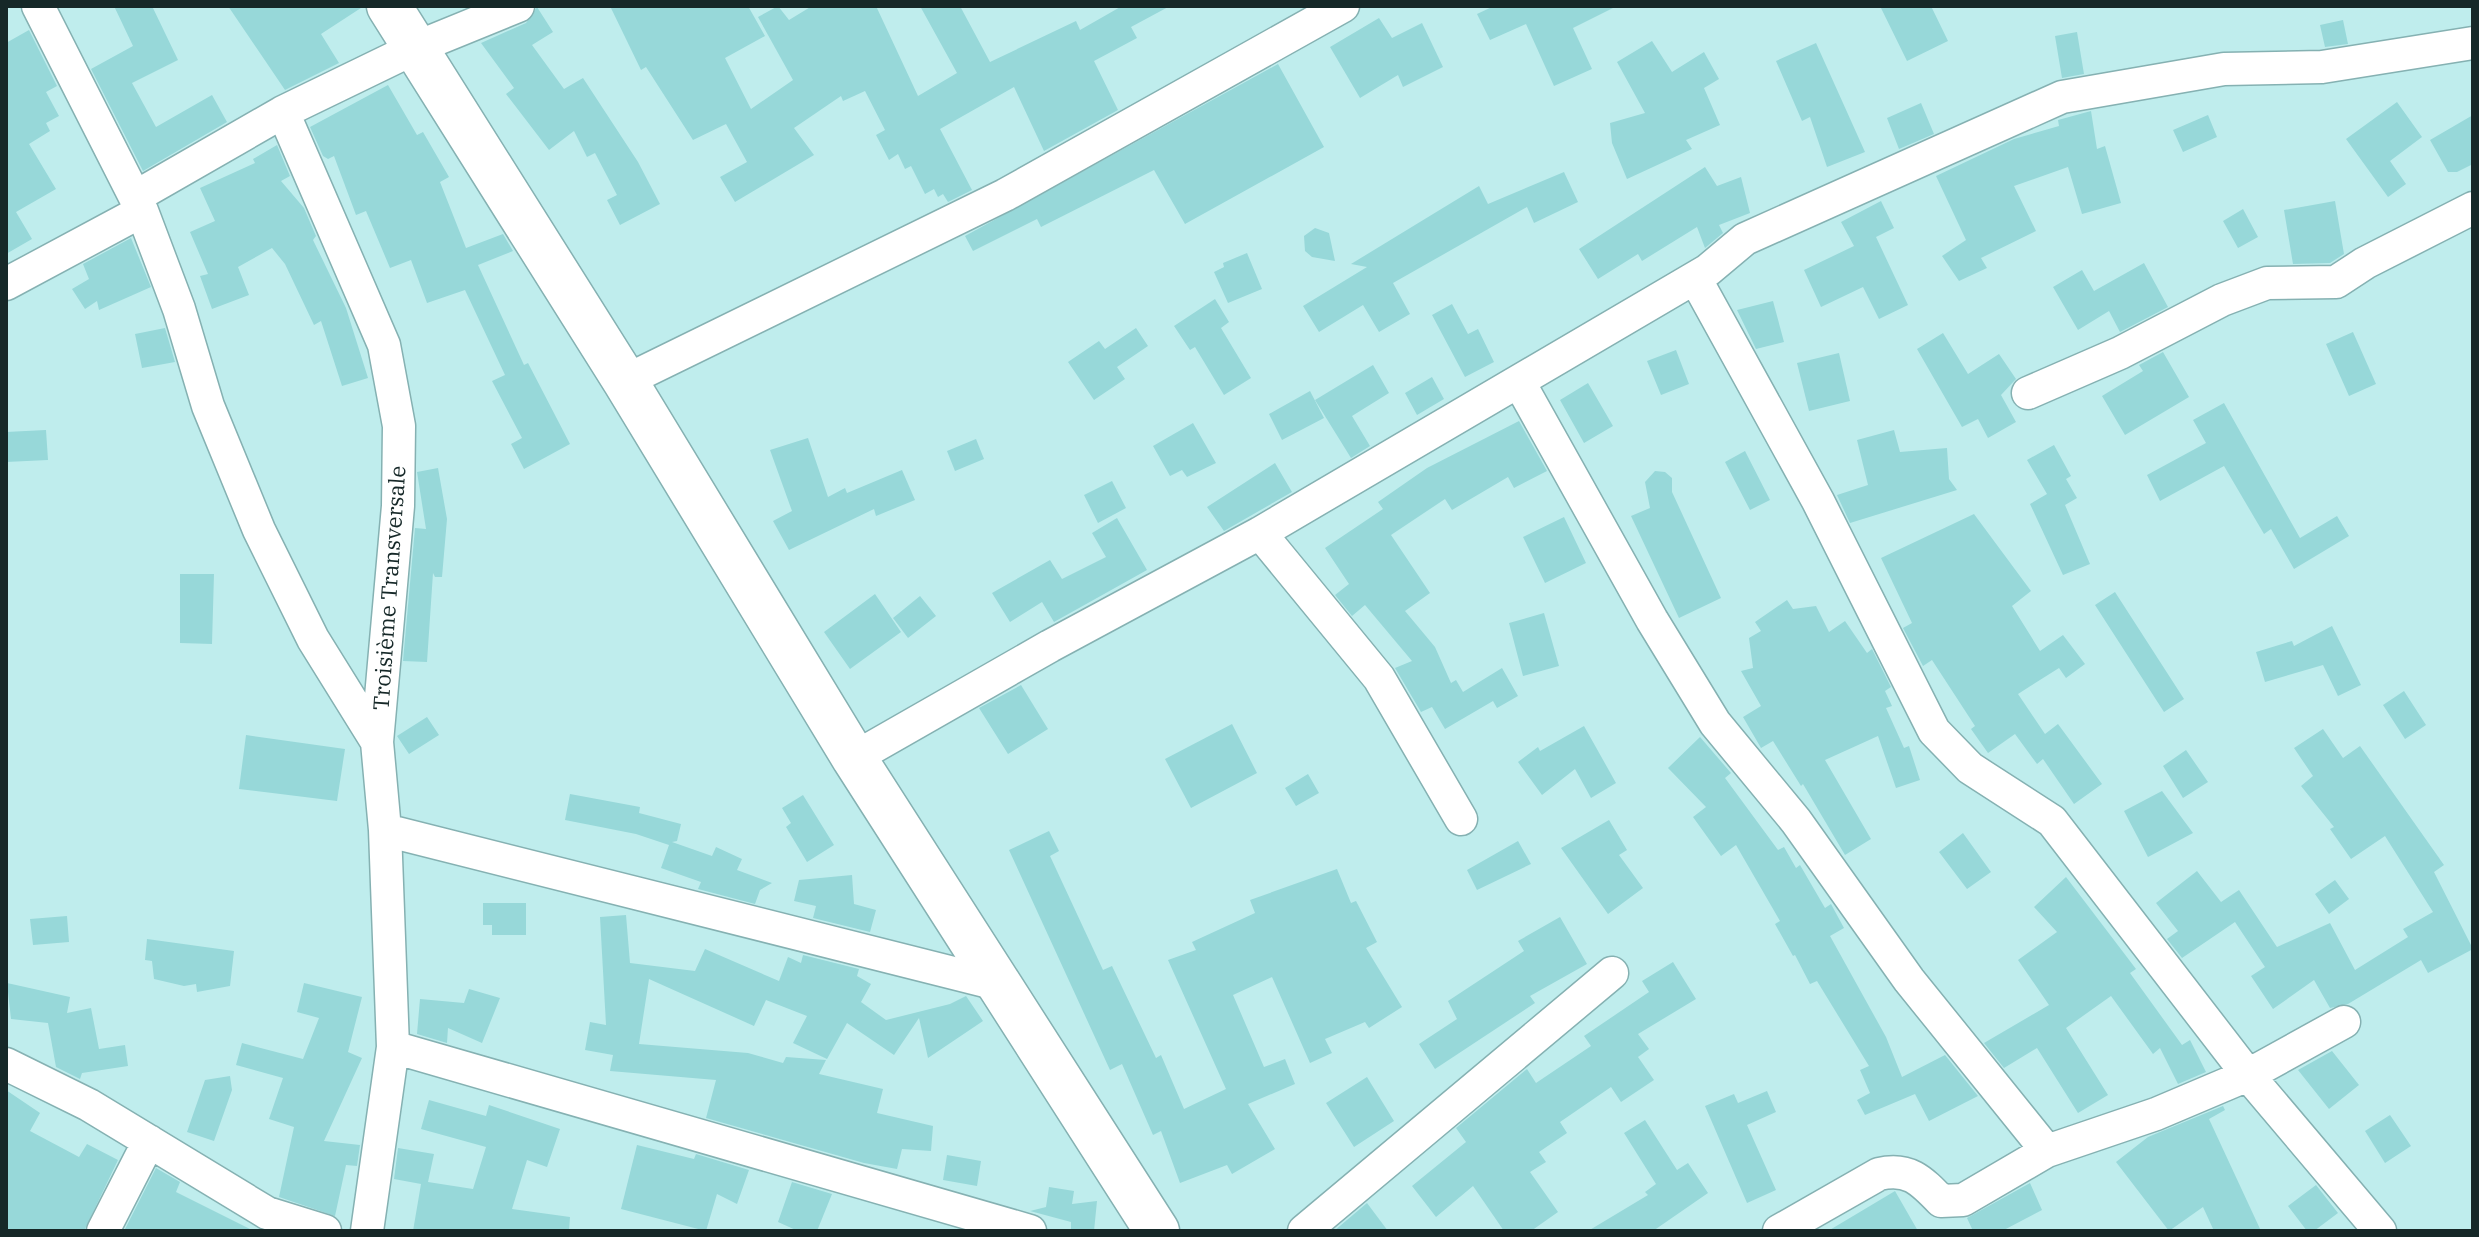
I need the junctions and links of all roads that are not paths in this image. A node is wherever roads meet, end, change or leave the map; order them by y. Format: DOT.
graph roads {
  1 [pos="38,6"];
  2 [pos="389,6"];
  3 [pos="518,6"];
  4 [pos="1343,6"];
  5 [pos="2473,43"];
  6 [pos="415,48"];
  7 [pos="283,112"];
  8 [pos="138,204"];
  9 [pos="2473,208"];
  10 [pos="1695,278"];
  11 [pos="6,284"];
  12 [pos="625,381"];
  13 [pos="1519,382"];
  14 [pos="2028,393"];
  15 [pos="1260,533"];
  16 [pos="377,742"];
  17 [pos="854,758"];
  18 [pos="1461,819"];
  19 [pos="385,830"];
  20 [pos="1612,973"];
  21 [pos="1001,985"];
  22 [pos="2344,1022"];
  23 [pos="393,1047"];
  24 [pos="6,1064"];
  25 [pos="2248,1075"];
  26 [pos="149,1141"];
  27 [pos="2047,1151"];
  28 [pos="103,1231"];
  29 [pos="325,1231"];
  30 [pos="367,1231"];
  31 [pos="1030,1231"];
  32 [pos="1157,1231"];
  33 [pos="1304,1231"];
  34 [pos="1779,1231"];
  35 [pos="2380,1231"];
  1 -- 8 [label="street"];
  2 -- 6 [label="street"];
  3 -- 6 [label="street"];
  4 -- 12 [label="street"];
  5 -- 10 [label="street"];
  6 -- 7 [label="street"];
  6 -- 12 [label="street"];
  7 -- 8 [label="street"];
  7 -- 16 [label="street, Troisième Transversale"];
  8 -- 11 [label="street"];
  8 -- 16 [label="street"];
  9 -- 14 [label="street"];
  10 -- 13 [label="street"];
  10 -- 25 [label="street"];
  12 -- 17 [label="street"];
  13 -- 15 [label="street"];
  13 -- 27 [label="street"];
  15 -- 17 [label="street"];
  15 -- 18 [label="street"];
  16 -- 19 [label="street, Troisième Transversale"];
  17 -- 21 [label="street"];
  19 -- 21 [label="street"];
  19 -- 23 [label="street, Troisième Transversale"];
  20 -- 33 [label="street"];
  21 -- 32 [label="street"];
  22 -- 25 [label="street"];
  23 -- 30 [label="street, Troisième Transversale"];
  23 -- 31 [label="street"];
  24 -- 26 [label="street"];
  25 -- 27 [label="street"];
  25 -- 35 [label="street"];
  26 -- 28 [label="street"];
  26 -- 29 [label="street"];
  27 -- 34 [label="street"];
}
